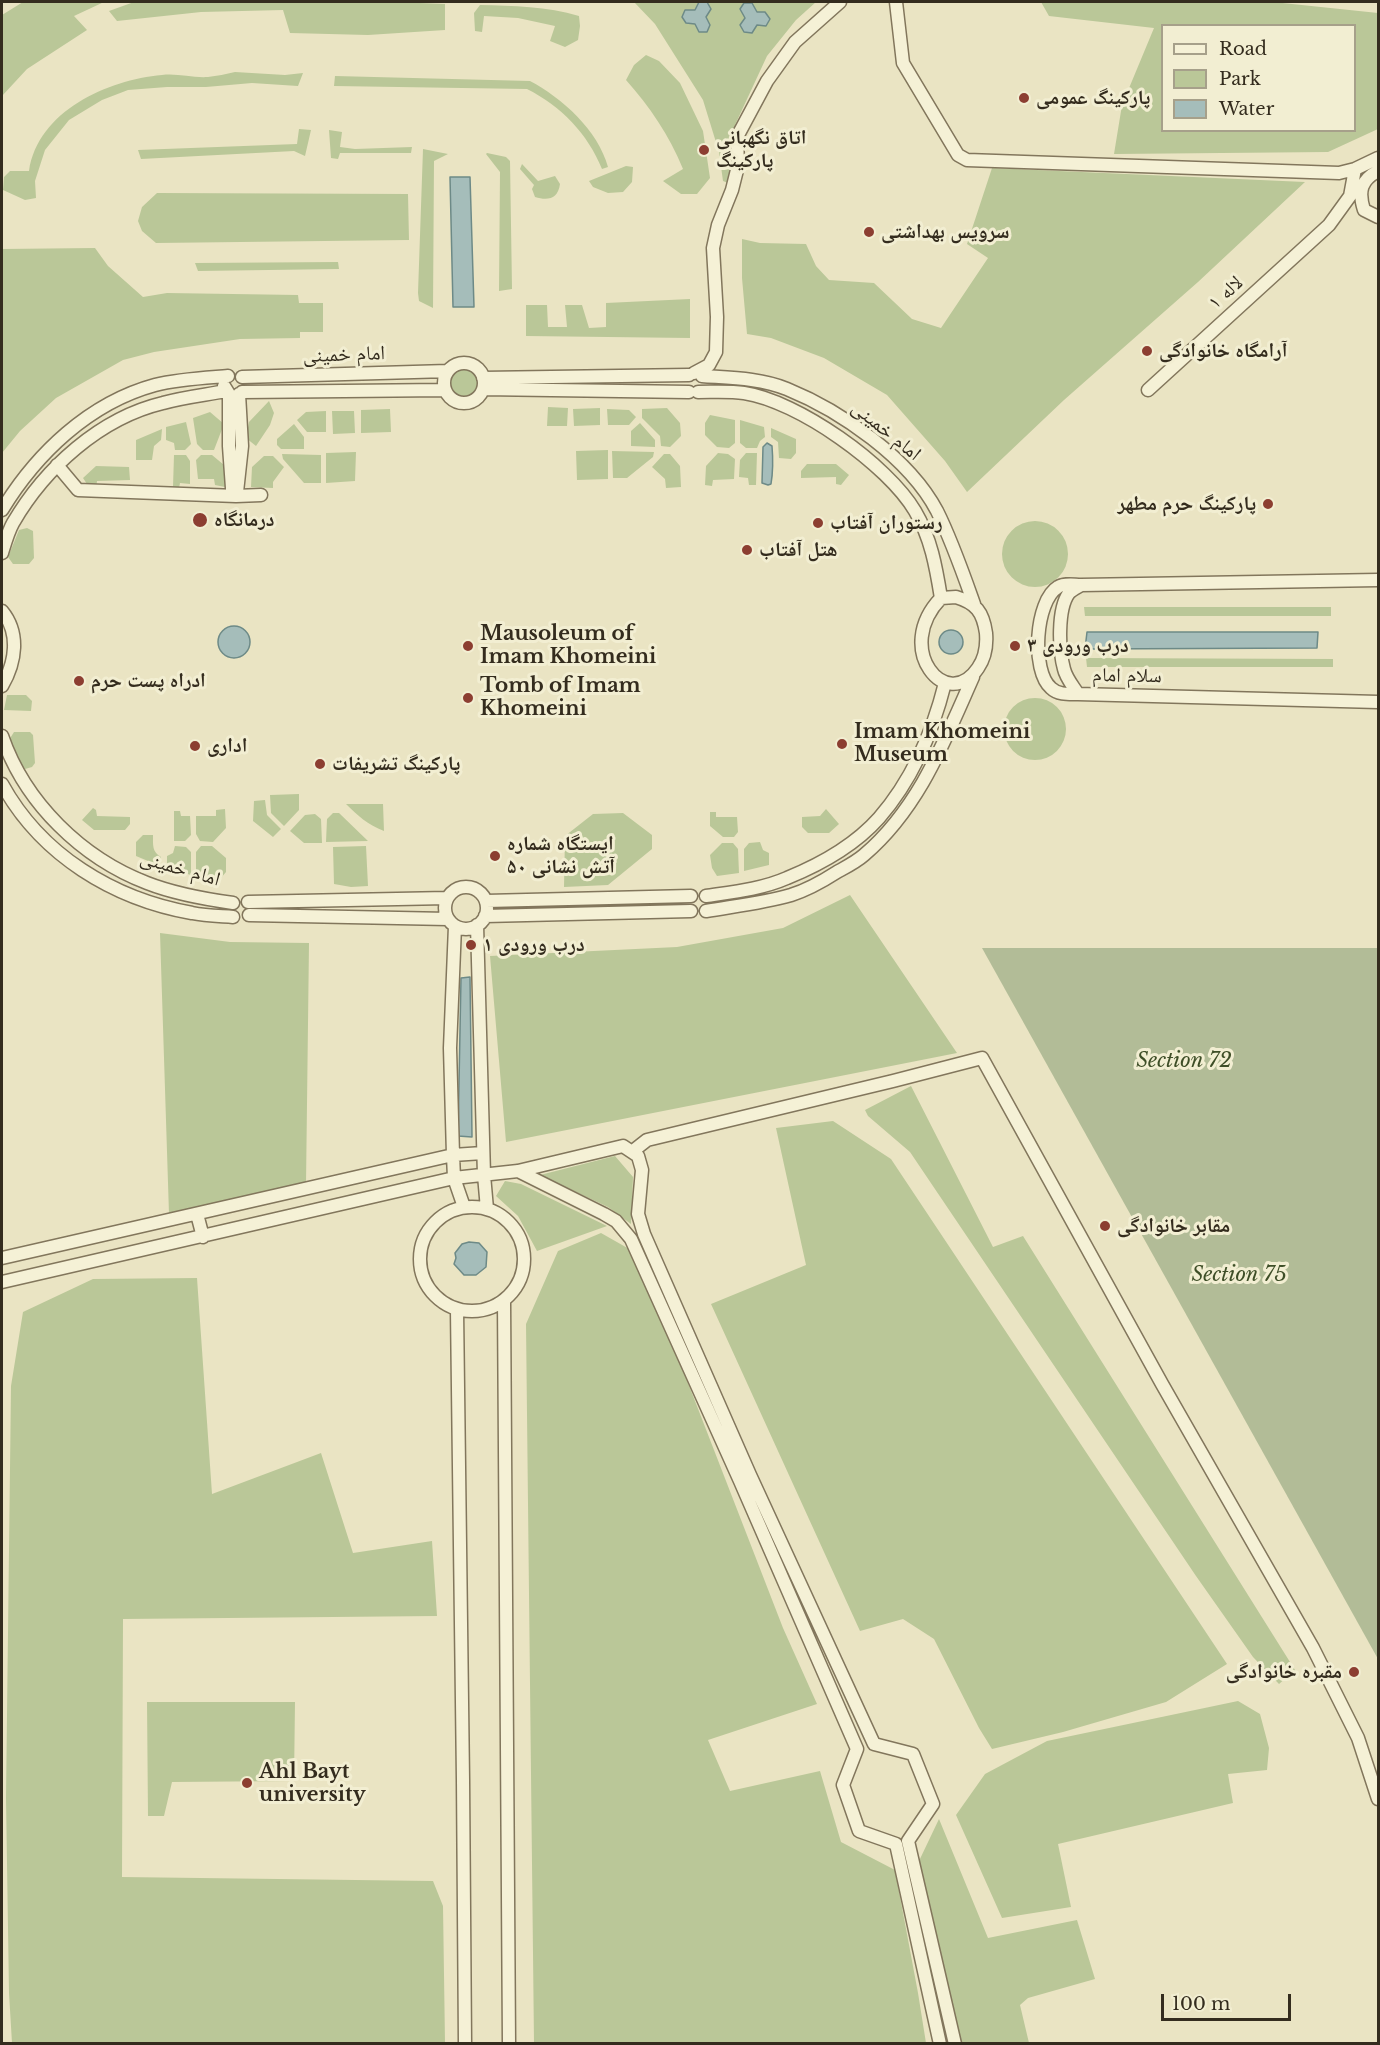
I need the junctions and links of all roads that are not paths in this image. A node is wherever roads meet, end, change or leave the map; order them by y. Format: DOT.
graph roads {
  1 [pos="840,2"];
  2 [pos="896,2"];
  3 [pos="1378,158"];
  4 [pos="1355,168"];
  5 [pos="1378,171"];
  6 [pos="1378,217"];
  7 [pos="448,371"];
  8 [pos="695,375"];
  9 [pos="228,376"];
  10 [pos="242,377"];
  11 [pos="483,383"];
  12 [pos="445,390"];
  13 [pos="1148,390"];
  14 [pos="694,392"];
  15 [pos="234,393"];
  16 [pos="57,465"];
  17 [pos="261,495"];
  18 [pos="236,496"];
  19 [pos="2,510"];
  20 [pos="2,553"];
  21 [pos="1378,580"];
  22 [pos="1081,585"];
  23 [pos="940,598"];
  24 [pos="974,604"];
  25 [pos="2,610"];
  26 [pos="973,677"];
  27 [pos="945,683"];
  28 [pos="2,686"];
  29 [pos="1078,694"];
  30 [pos="1378,702"];
  31 [pos="2,736"];
  32 [pos="2,784"];
  33 [pos="691,896"];
  34 [pos="706,896"];
  35 [pos="447,898"];
  36 [pos="486,901"];
  37 [pos="233,903"];
  38 [pos="249,908"];
  39 [pos="691,911"];
  40 [pos="706,911"];
  41 [pos="233,917"];
  42 [pos="481,921"];
  43 [pos="452,922"];
  44 [pos="633,1151"];
  45 [pos="483,1153"];
  46 [pos="453,1155"];
  47 [pos="518,1171"];
  48 [pos="484,1175"];
  49 [pos="454,1178"];
  50 [pos="464,1207"];
  51 [pos="488,1209"];
  52 [pos="197,1214"];
  53 [pos="204,1237"];
  54 [pos="2,1258"];
  55 [pos="2,1282"];
  56 [pos="504,1301"];
  57 [pos="457,1310"];
  58 [pos="874,1744"];
  59 [pos="857,1749"];
  60 [pos="1378,1799"];
  61 [pos="902,1842"];
  62 [pos="465,2043"];
  63 [pos="508,2043"];
  64 [pos="940,2043"];
  65 [pos="955,2043"];
  1 -- 8 [label="street"];
  2 -- 4 [label="street"];
  3 -- 4 [label="street"];
  4 -- 13 [label="street, لاله ۱"];
  5 -- 6 [label="street"];
  7 -- 10 [label="street, امام خمینی"];
  7 -- 11 [label="street"];
  7 -- 12 [label="street"];
  8 -- 11 [label="street, امام خمینی"];
  8 -- 14 [label="street"];
  8 -- 14 [label="street"];
  8 -- 24 [label="street, امام خمینی"];
  9 -- 10 [label="street"];
  9 -- 15 [label="street"];
  9 -- 19 [label="street"];
  10 -- 15 [label="street"];
  11 -- 12 [label="street"];
  11 -- 14 [label="street, امام خمینی"];
  12 -- 15 [label="street, امام خمینی"];
  14 -- 23 [label="street, امام خمینی"];
  15 -- 16 [label="street, امام خمینی"];
  15 -- 18 [label="street"];
  16 -- 18 [label="street"];
  16 -- 20 [label="street, امام خمینی"];
  17 -- 18 [label="street"];
  21 -- 22 [label="street"];
  22 -- 29 [label="street, سلام امام"];
  22 -- 29 [label="street"];
  23 -- 24 [label="street"];
  23 -- 27 [label="street"];
  24 -- 26 [label="street"];
  25 -- 28 [label="street"];
  26 -- 27 [label="street"];
  26 -- 40 [label="street"];
  27 -- 34 [label="street"];
  29 -- 30 [label="street, سلام امام"];
  31 -- 37 [label="street, امام خمینی"];
  32 -- 41 [label="street, امام خمینی"];
  33 -- 34 [label="street"];
  33 -- 36 [label="street"];
  33 -- 39 [label="street"];
  34 -- 40 [label="street"];
  35 -- 36 [label="street"];
  35 -- 38 [label="street"];
  35 -- 43 [label="street"];
  36 -- 42 [label="street"];
  37 -- 38 [label="street"];
  37 -- 41 [label="street"];
  38 -- 41 [label="street"];
  38 -- 43 [label="street"];
  39 -- 40 [label="street"];
  39 -- 42 [label="street"];
  42 -- 43 [label="street"];
  42 -- 45 [label="street"];
  43 -- 46 [label="street"];
  44 -- 47 [label="street"];
  44 -- 58 [label="street"];
  44 -- 60 [label="street"];
  45 -- 46 [label="street"];
  45 -- 48 [label="street"];
  46 -- 49 [label="street"];
  46 -- 52 [label="street"];
  47 -- 48 [label="street"];
  47 -- 59 [label="street"];
  48 -- 49 [label="street"];
  48 -- 51 [label="street"];
  49 -- 50 [label="street"];
  49 -- 53 [label="street"];
  50 -- 51 [label="street"];
  50 -- 57 [label="street"];
  51 -- 56 [label="street"];
  52 -- 53 [label="street"];
  52 -- 54 [label="street"];
  53 -- 55 [label="street"];
  56 -- 57 [label="street"];
  56 -- 63 [label="street"];
  57 -- 62 [label="street"];
  58 -- 59 [label="street"];
  58 -- 61 [label="street"];
  59 -- 61 [label="street"];
  61 -- 64 [label="street"];
  61 -- 65 [label="street"];
}
